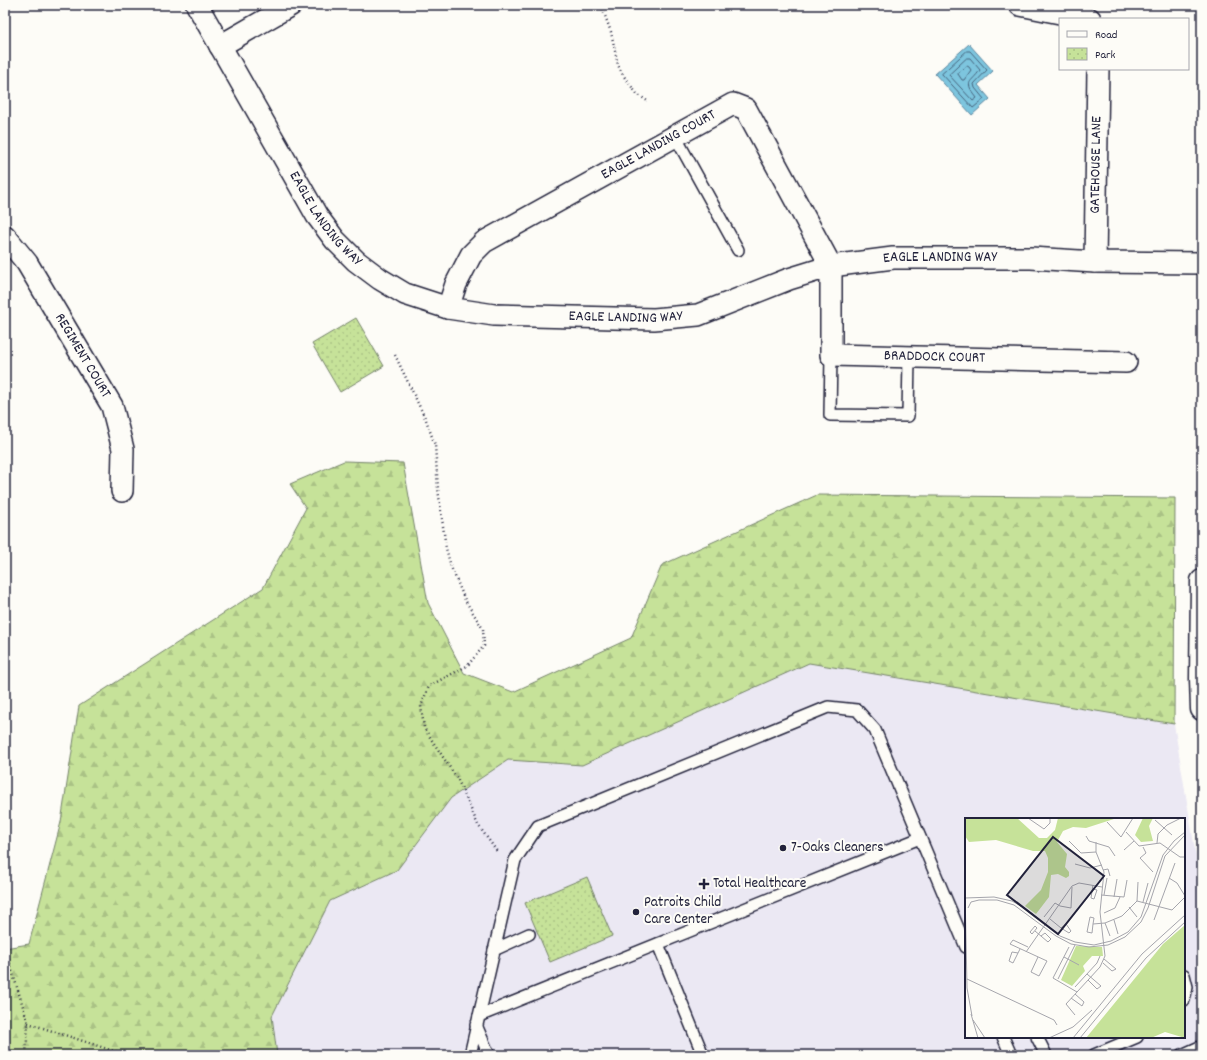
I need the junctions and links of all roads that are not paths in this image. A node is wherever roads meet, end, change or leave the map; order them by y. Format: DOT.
graph roads {
  1 [pos="197,5"];
  2 [pos="291,5"];
  3 [pos="1020,5"];
  4 [pos="1097,5"];
  5 [pos="270,10"];
  6 [pos="1085,18"];
  7 [pos="1098,18"];
  8 [pos="220,46"];
  9 [pos="1098,70"];
  10 [pos="675,136"];
  11 [pos="5,236"];
  12 [pos="738,250"];
  13 [pos="1095,262"];
  14 [pos="1202,263"];
  15 [pos="831,266"];
  16 [pos="448,308"];
  17 [pos="831,355"];
  18 [pos="909,357"];
  19 [pos="1126,362"];
  20 [pos="122,490"];
  21 [pos="1202,581"];
  22 [pos="1202,709"];
  23 [pos="920,838"];
  24 [pos="529,934"];
  25 [pos="658,944"];
  26 [pos="965,945"];
  27 [pos="494,950"];
  28 [pos="1185,979"];
  29 [pos="1185,996"];
  30 [pos="478,1020"];
  31 [pos="1003,1038"];
  32 [pos="1038,1038"];
  33 [pos="1135,1038"];
  34 [pos="1202,1046"];
  35 [pos="470,1055"];
  36 [pos="489,1055"];
  37 [pos="703,1055"];
  38 [pos="1011,1055"];
  39 [pos="1046,1055"];
  40 [pos="1094,1055"];
  41 [pos="1182,1055"];
  1 -- 8 [label="street, EAGLE LANDING WAY"];
  2 -- 5 [label="street"];
  3 -- 6 [label="street"];
  4 -- 7 [label="street"];
  5 -- 8 [label="street"];
  8 -- 16 [label="street, EAGLE LANDING WAY"];
  9 -- 13 [label="street, GATEHOUSE LANE"];
  10 -- 12 [label="lane"];
  10 -- 15 [label="street, EAGLE LANDING COURT"];
  10 -- 16 [label="street, EAGLE LANDING COURT"];
  11 -- 20 [label="street, REGIMENT COURT"];
  13 -- 14 [label="street, EAGLE LANDING WAY"];
  13 -- 15 [label="street, EAGLE LANDING WAY"];
  15 -- 16 [label="street, EAGLE LANDING WAY"];
  15 -- 17 [label="street"];
  17 -- 18 [label="street, BRADDOCK COURT"];
  17 -- 18 [label="lane"];
  18 -- 19 [label="street, BRADDOCK COURT"];
  21 -- 22 [label="street"];
  23 -- 25 [label="lane"];
  23 -- 26 [label="lane"];
  23 -- 27 [label="lane"];
  24 -- 27 [label="lane"];
  25 -- 30 [label="lane"];
  25 -- 37 [label="lane"];
  27 -- 30 [label="lane"];
  28 -- 29 [label="lane"];
  30 -- 35 [label="lane"];
  30 -- 36 [label="lane"];
  31 -- 38 [label="lane"];
  32 -- 39 [label="lane"];
  33 -- 40 [label="lane"];
  34 -- 41 [label="lane"];
}
